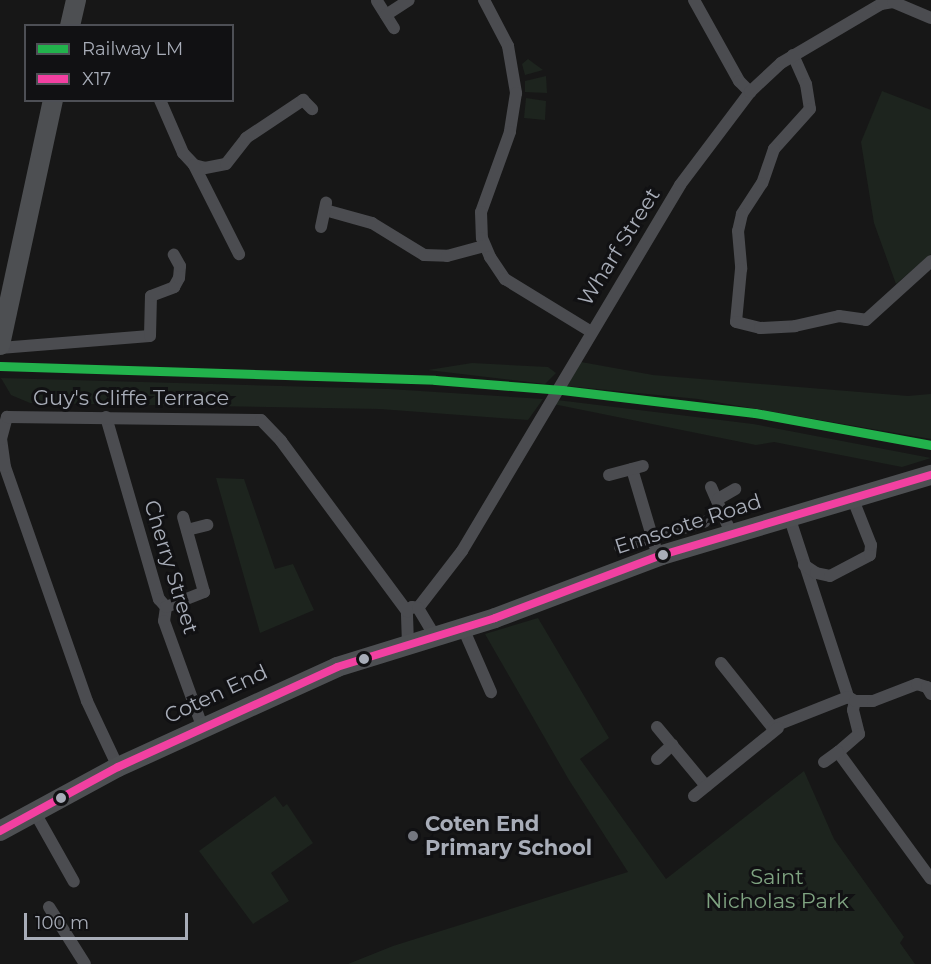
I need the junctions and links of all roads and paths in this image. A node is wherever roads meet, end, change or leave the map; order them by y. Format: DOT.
graph roads {
  1 [pos="76,0"];
  2 [pos="409,0"];
  3 [pos="484,0"];
  4 [pos="694,0"];
  5 [pos="377,1"];
  6 [pos="386,15"];
  7 [pos="931,18"];
  8 [pos="70,24"];
  9 [pos="394,28"];
  10 [pos="793,55"];
  11 [pos="750,92"];
  12 [pos="53,102"];
  13 [pos="161,102"];
  14 [pos="312,109"];
  15 [pos="194,165"];
  16 [pos="321,227"];
  17 [pos="485,246"];
  18 [pos="238,254"];
  19 [pos="174,255"];
  20 [pos="931,261"];
  21 [pos="590,331"];
  22 [pos="0,346"];
  23 [pos="106,417"];
  24 [pos="609,475"];
  25 [pos="931,475"];
  26 [pos="711,487"];
  27 [pos="735,489"];
  28 [pos="852,497"];
  29 [pos="718,499"];
  30 [pos="789,516"];
  31 [pos="183,517"];
  32 [pos="704,522"];
  33 [pos="207,525"];
  34 [pos="187,530"];
  35 [pos="731,533"];
  36 [pos="620,547"];
  37 [pos="656,547"];
  38 [pos="804,565"];
  39 [pos="830,576"];
  40 [pos="818,603"];
  41 [pos="166,607"];
  42 [pos="412,609"];
  43 [pos="463,628"];
  44 [pos="435,636"];
  45 [pos="408,644"];
  46 [pos="721,663"];
  47 [pos="491,692"];
  48 [pos="931,694"];
  49 [pos="852,699"];
  50 [pos="202,726"];
  51 [pos="657,727"];
  52 [pos="778,728"];
  53 [pos="672,745"];
  54 [pos="838,752"];
  55 [pos="657,759"];
  56 [pos="824,762"];
  57 [pos="118,767"];
  58 [pos="705,786"];
  59 [pos="694,796"];
  60 [pos="33,811"];
  61 [pos="0,831"];
  62 [pos="931,879"];
  63 [pos="74,882"];
  64 [pos="49,908"];
  65 [pos="86,964"];
  1 -- 8 [label="main road"];
  2 -- 6 [label="street"];
  3 -- 17 [label="street"];
  4 -- 11 [label="street"];
  5 -- 6 [label="street"];
  6 -- 9 [label="street"];
  7 -- 10 [label="street, Wharf Street"];
  10 -- 11 [label="street, Wharf Street"];
  10 -- 20 [label="street"];
  11 -- 21 [label="street, Wharf Street"];
  12 -- 22 [label="main road"];
  13 -- 15 [label="street"];
  14 -- 15 [label="street"];
  15 -- 18 [label="street"];
  16 -- 17 [label="street"];
  17 -- 21 [label="street"];
  19 -- 22 [label="street"];
  21 -- 42 [label="street, Wharf Street"];
  23 -- 41 [label="street, Cherry Street"];
  23 -- 42 [label="street, Guy's Cliffe Terrace"];
  23 -- 57 [label="street, Guy's Cliffe Terrace"];
  24 -- 37 [label="street"];
  25 -- 28 [label="main road, Emscote Road"];
  26 -- 29 [label="street"];
  27 -- 29 [label="street"];
  28 -- 30 [label="main road, Emscote Road"];
  28 -- 39 [label="street"];
  29 -- 35 [label="street"];
  30 -- 35 [label="main road, Emscote Road"];
  30 -- 38 [label="street"];
  31 -- 34 [label="street"];
  32 -- 37 [label="street"];
  33 -- 34 [label="street"];
  34 -- 41 [label="street"];
  35 -- 37 [label="main road, Emscote Road"];
  36 -- 37 [label="street"];
  37 -- 43 [label="main road, Emscote Road"];
  38 -- 39 [label="street"];
  38 -- 40 [label="street"];
  39 -- 40 [label="street"];
  40 -- 49 [label="street"];
  41 -- 50 [label="street, Cherry Street"];
  42 -- 44 [label="street"];
  42 -- 45 [label="street"];
  43 -- 44 [label="main road, Coten End"];
  43 -- 47 [label="street"];
  44 -- 45 [label="main road, Coten End"];
  45 -- 50 [label="main road, Coten End"];
  46 -- 52 [label="street"];
  48 -- 49 [label="street"];
  49 -- 52 [label="street"];
  49 -- 54 [label="street"];
  50 -- 57 [label="main road, Coten End"];
  51 -- 53 [label="street"];
  52 -- 58 [label="street"];
  53 -- 55 [label="street"];
  53 -- 58 [label="street"];
  54 -- 56 [label="street"];
  54 -- 62 [label="street"];
  57 -- 60 [label="main road, Coten End"];
  58 -- 59 [label="street"];
  60 -- 61 [label="main road, Coten End"];
  60 -- 63 [label="street"];
  64 -- 65 [label="street"];
}
